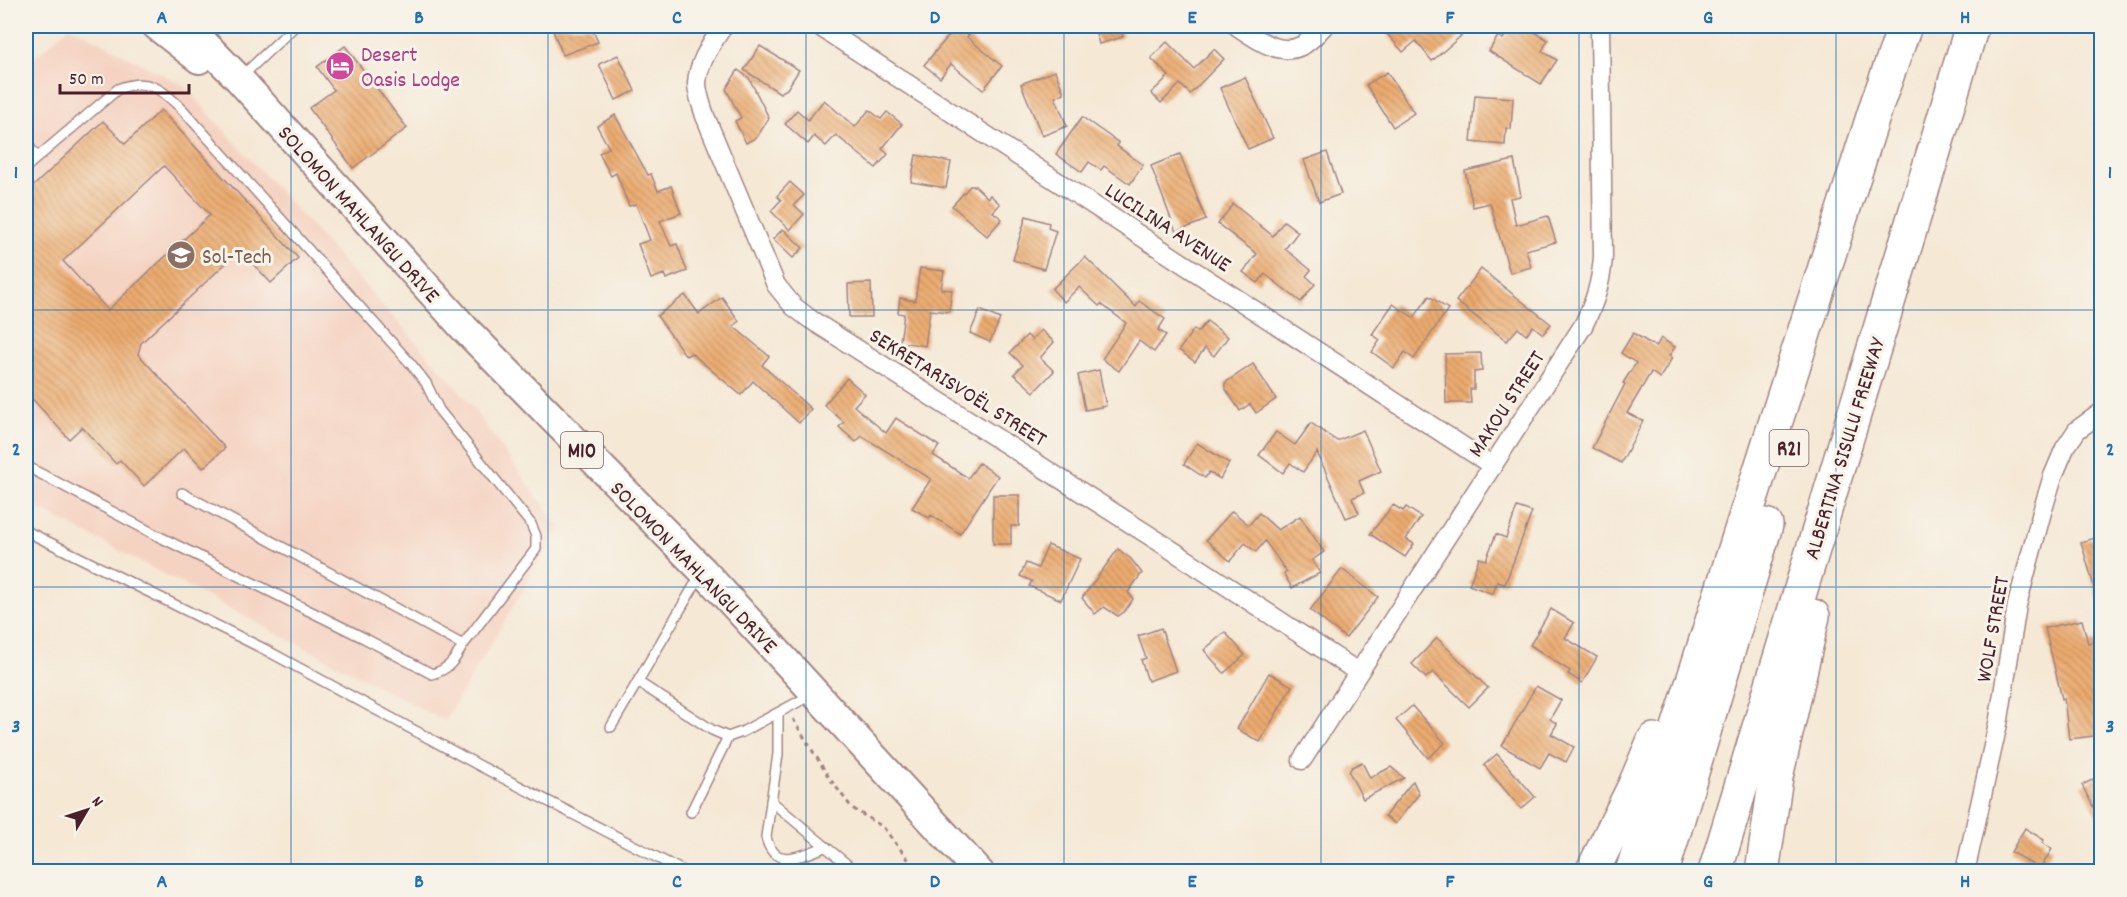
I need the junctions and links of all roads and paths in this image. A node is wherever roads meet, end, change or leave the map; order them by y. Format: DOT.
graph roads {
  1 [pos="156,26"];
  2 [pos="187,26"];
  3 [pos="296,26"];
  4 [pos="723,26"];
  5 [pos="819,26"];
  6 [pos="1237,26"];
  7 [pos="1324,26"];
  8 [pos="1600,26"];
  9 [pos="1905,26"];
  10 [pos="1915,26"];
  11 [pos="1972,26"];
  12 [pos="239,79"];
  13 [pos="274,118"];
  14 [pos="26,143"];
  15 [pos="37,157"];
  16 [pos="26,167"];
  17 [pos="1782,405"];
  18 [pos="1856,406"];
  19 [pos="2102,412"];
  20 [pos="26,466"];
  21 [pos="1493,466"];
  22 [pos="182,493"];
  23 [pos="26,531"];
  24 [pos="703,571"];
  25 [pos="463,645"];
  26 [pos="1358,672"];
  27 [pos="638,682"];
  28 [pos="815,692"];
  29 [pos="789,706"];
  30 [pos="778,713"];
  31 [pos="611,727"];
  32 [pos="728,736"];
  33 [pos="1302,760"];
  34 [pos="771,801"];
  35 [pos="691,812"];
  36 [pos="825,847"];
  37 [pos="685,872"];
  38 [pos="856,872"];
  39 [pos="918,872"];
  40 [pos="980,872"];
  41 [pos="1593,872"];
  42 [pos="1632,872"];
  43 [pos="1662,872"];
  44 [pos="1714,872"];
  45 [pos="1762,872"];
  46 [pos="1965,872"];
  1 -- 13 [label="main road"];
  2 -- 12 [label="main road, SOLOMON MAHLANGU DRIVE / M10"];
  3 -- 12 [label="lane"];
  4 -- 26 [label="street, SEKRETARISVOËL STREET"];
  5 -- 21 [label="street, LUCILINA AVENUE"];
  6 -- 7 [label="street"];
  8 -- 21 [label="street, MAKOU STREET"];
  9 -- 17 [label="highway"];
  10 -- 43 [label="highway, R21"];
  11 -- 18 [label="highway, ALBERTINA SISULU FREEWAY / R21"];
  12 -- 13 [label="main road, SOLOMON MAHLANGU DRIVE / M10"];
  13 -- 24 [label="main road, SOLOMON MAHLANGU DRIVE / M10"];
  14 -- 15 [label="lane"];
  15 -- 16 [label="lane"];
  15 -- 25 [label="lane"];
  17 -- 41 [label="highway"];
  17 -- 42 [label="highway"];
  18 -- 44 [label="highway, ALBERTINA SISULU FREEWAY / R21"];
  18 -- 45 [label="highway"];
  19 -- 46 [label="street, WOLF STREET"];
  20 -- 25 [label="lane"];
  21 -- 26 [label="street, MAKOU STREET"];
  22 -- 25 [label="lane"];
  23 -- 37 [label="lane"];
  24 -- 27 [label="lane"];
  24 -- 28 [label="main road, SOLOMON MAHLANGU DRIVE / M10"];
  26 -- 33 [label="street, MAKOU STREET"];
  27 -- 31 [label="lane"];
  27 -- 32 [label="lane"];
  28 -- 29 [label="lane"];
  28 -- 40 [label="main road, SOLOMON MAHLANGU DRIVE / M10"];
  29 -- 30 [label="lane"];
  29 -- 39 [label="path"];
  30 -- 32 [label="lane"];
  30 -- 34 [label="lane"];
  32 -- 35 [label="lane"];
  34 -- 36 [label="lane"];
  34 -- 36 [label="lane"];
  36 -- 38 [label="lane"];
}
